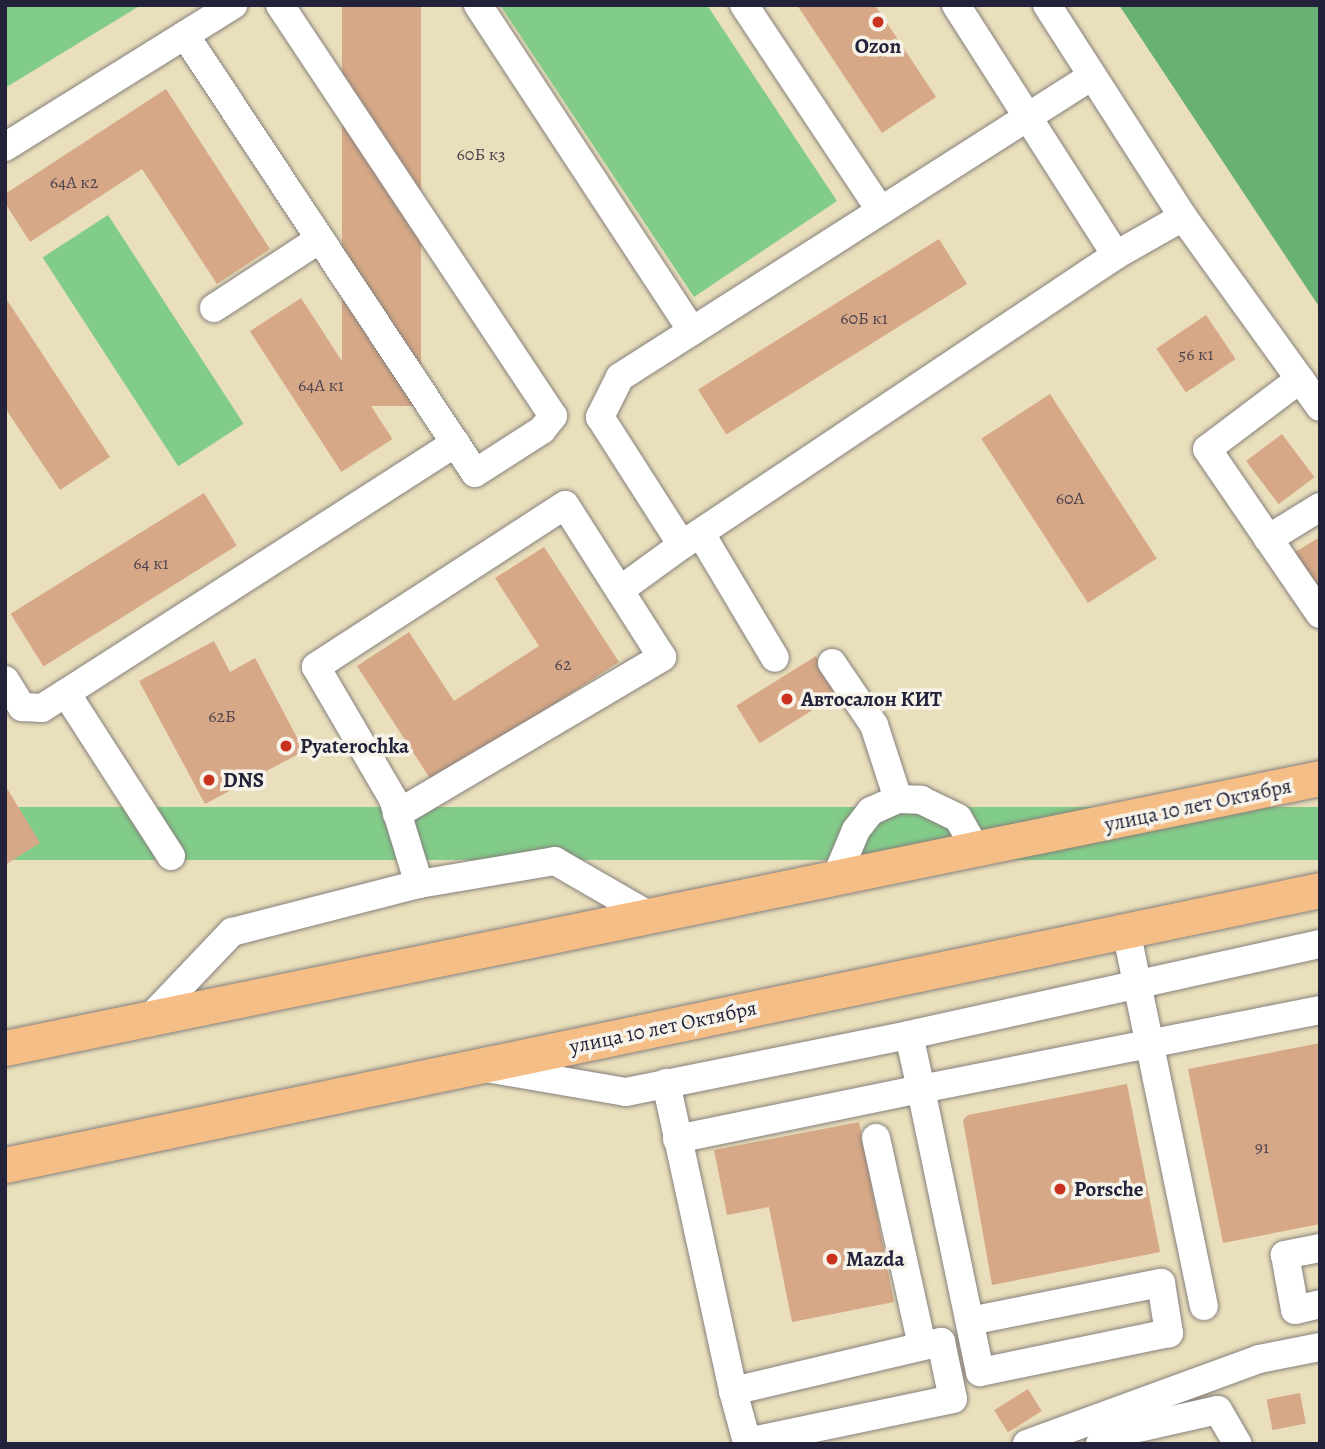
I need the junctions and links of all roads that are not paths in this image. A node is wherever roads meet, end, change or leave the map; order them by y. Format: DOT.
graph roads {
  1 [pos="233,5"];
  2 [pos="280,5"];
  3 [pos="478,5"];
  4 [pos="744,5"];
  5 [pos="956,5"];
  6 [pos="1047,5"];
  7 [pos="185,36"];
  8 [pos="1092,76"];
  9 [pos="1027,116"];
  10 [pos="5,147"];
  11 [pos="880,210"];
  12 [pos="1183,217"];
  13 [pos="320,239"];
  14 [pos="1116,255"];
  15 [pos="214,308"];
  16 [pos="692,331"];
  17 [pos="1300,379"];
  18 [pos="1320,407"];
  19 [pos="553,416"];
  20 [pos="600,417"];
  21 [pos="456,443"];
  22 [pos="1320,507"];
  23 [pos="1268,539"];
  24 [pos="691,540"];
  25 [pos="620,590"];
  26 [pos="1320,614"];
  27 [pos="775,658"];
  28 [pos="832,663"];
  29 [pos="5,680"];
  30 [pos="66,693"];
  31 [pos="1320,778"];
  32 [pos="898,799"];
  33 [pos="397,814"];
  34 [pos="977,851"];
  35 [pos="170,856"];
  36 [pos="835,880"];
  37 [pos="419,884"];
  38 [pos="1320,890"];
  39 [pos="652,916"];
  40 [pos="1126,930"];
  41 [pos="1320,944"];
  42 [pos="1138,981"];
  43 [pos="1320,1010"];
  44 [pos="150,1018"];
  45 [pos="909,1035"];
  46 [pos="1152,1045"];
  47 [pos="5,1048"];
  48 [pos="477,1066"];
  49 [pos="666,1083"];
  50 [pos="921,1089"];
  51 [pos="876,1138"];
  52 [pos="677,1139"];
  53 [pos="5,1165"];
  54 [pos="1320,1248"];
  55 [pos="1320,1304"];
  56 [pos="1204,1306"];
  57 [pos="970,1321"];
  58 [pos="922,1346"];
  59 [pos="1320,1347"];
  60 [pos="733,1391"];
  61 [pos="1027,1444"];
  62 [pos="1100,1444"];
  63 [pos="1238,1444"];
  1 -- 7 [label="lane"];
  2 -- 19 [label="lane"];
  3 -- 16 [label="lane"];
  4 -- 11 [label="lane"];
  5 -- 9 [label="lane"];
  6 -- 8 [label="lane"];
  7 -- 10 [label="lane"];
  7 -- 13 [label="lane"];
  8 -- 9 [label="lane"];
  8 -- 12 [label="lane"];
  9 -- 11 [label="lane"];
  9 -- 14 [label="lane"];
  11 -- 16 [label="lane"];
  12 -- 14 [label="lane"];
  12 -- 17 [label="lane"];
  13 -- 15 [label="lane"];
  13 -- 21 [label="lane"];
  14 -- 24 [label="lane"];
  16 -- 20 [label="lane"];
  17 -- 18 [label="lane"];
  17 -- 23 [label="lane"];
  19 -- 20 [label="lane"];
  19 -- 21 [label="lane"];
  20 -- 24 [label="lane"];
  21 -- 30 [label="lane"];
  22 -- 23 [label="lane"];
  23 -- 26 [label="lane"];
  24 -- 25 [label="lane"];
  24 -- 27 [label="lane"];
  25 -- 33 [label="lane"];
  25 -- 33 [label="lane"];
  28 -- 32 [label="lane"];
  29 -- 30 [label="lane"];
  30 -- 35 [label="lane"];
  31 -- 34 [label="main road, улица 10 лет Октября"];
  32 -- 34 [label="lane"];
  32 -- 36 [label="lane"];
  33 -- 37 [label="lane"];
  34 -- 36 [label="main road, улица 10 лет Октября"];
  36 -- 39 [label="main road, улица 10 лет Октября"];
  37 -- 39 [label="lane"];
  37 -- 44 [label="lane"];
  38 -- 40 [label="main road, улица 10 лет Октября"];
  39 -- 44 [label="main road, улица 10 лет Октября"];
  40 -- 42 [label="lane"];
  40 -- 48 [label="main road, улица 10 лет Октября"];
  41 -- 42 [label="lane"];
  42 -- 45 [label="lane"];
  42 -- 46 [label="lane"];
  43 -- 46 [label="lane"];
  44 -- 47 [label="main road, улица 10 лет Октября"];
  45 -- 49 [label="lane"];
  45 -- 50 [label="lane"];
  46 -- 50 [label="lane"];
  46 -- 56 [label="lane"];
  48 -- 49 [label="lane"];
  48 -- 53 [label="main road, улица 10 лет Октября"];
  49 -- 52 [label="lane"];
  50 -- 52 [label="lane"];
  50 -- 57 [label="lane"];
  51 -- 58 [label="lane"];
  52 -- 60 [label="lane"];
  54 -- 55 [label="lane"];
  57 -- 57 [label="lane"];
  58 -- 60 [label="lane"];
  58 -- 60 [label="lane"];
  59 -- 61 [label="lane"];
  62 -- 63 [label="lane"];
}
